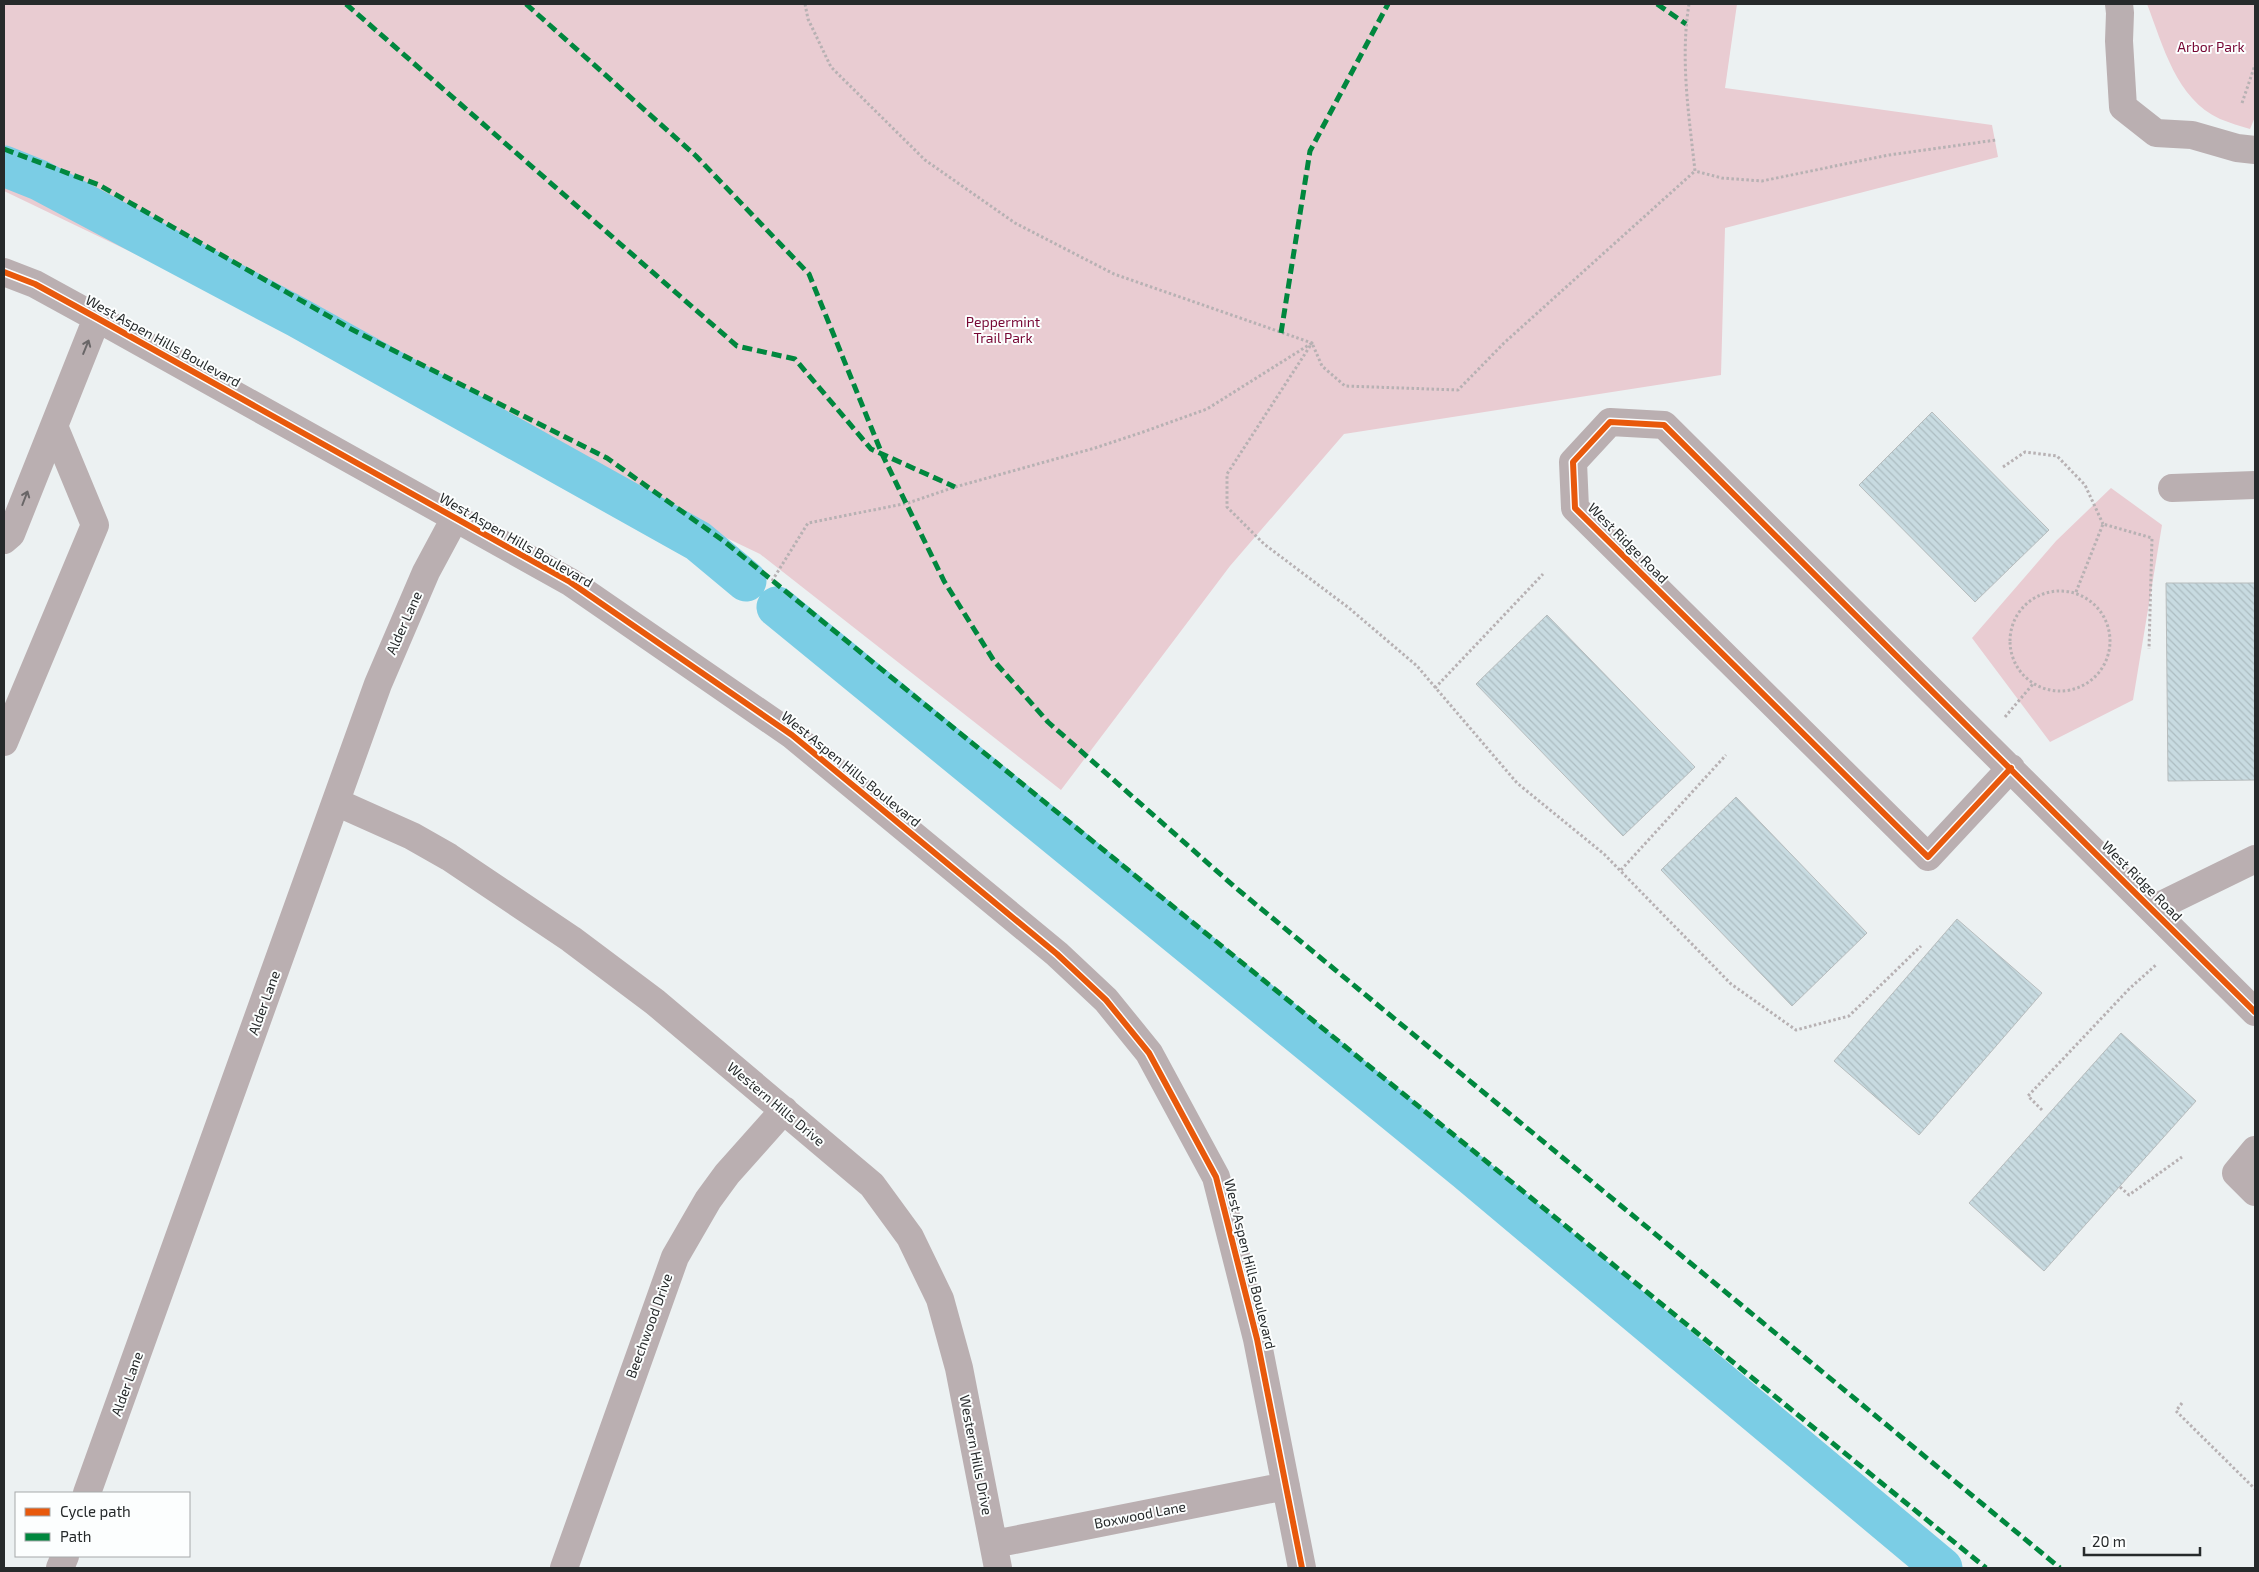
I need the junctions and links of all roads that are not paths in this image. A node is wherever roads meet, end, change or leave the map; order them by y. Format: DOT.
graph roads {
  1 [pos="2119,4"];
  2 [pos="2255,150"];
  3 [pos="4,272"];
  4 [pos="97,318"];
  5 [pos="54,426"];
  6 [pos="2255,485"];
  7 [pos="2172,488"];
  8 [pos="455,518"];
  9 [pos="4,540"];
  10 [pos="4,742"];
  11 [pos="2011,768"];
  12 [pos="336,802"];
  13 [pos="2255,859"];
  14 [pos="2153,909"];
  15 [pos="2255,1012"];
  16 [pos="784,1110"];
  17 [pos="2255,1150"];
  18 [pos="2255,1192"];
  19 [pos="1286,1486"];
  20 [pos="87,1492"];
  21 [pos="996,1556"];
  22 [pos="564,1568"];
  23 [pos="1302,1568"];
  1 -- 2 [label="street"];
  3 -- 4 [label="street, West Aspen Hills Boulevard"];
  5 -- 4 [label="street, one-way"];
  4 -- 8 [label="street, West Aspen Hills Boulevard"];
  9 -- 5 [label="street, one-way"];
  5 -- 10 [label="street"];
  6 -- 7 [label="street"];
  8 -- 12 [label="street, Alder Lane"];
  8 -- 19 [label="street, West Aspen Hills Boulevard"];
  11 -- 11 [label="street, West Ridge Road"];
  11 -- 14 [label="street, West Ridge Road"];
  12 -- 16 [label="street, Western Hills Drive"];
  12 -- 20 [label="street, Alder Lane"];
  13 -- 14 [label="street"];
  14 -- 15 [label="street, West Ridge Road"];
  16 -- 21 [label="street, Western Hills Drive"];
  16 -- 22 [label="street, Beechwood Drive"];
  17 -- 18 [label="street"];
  19 -- 21 [label="street, Boxwood Lane"];
  19 -- 23 [label="street, West Aspen Hills Boulevard"];
}
